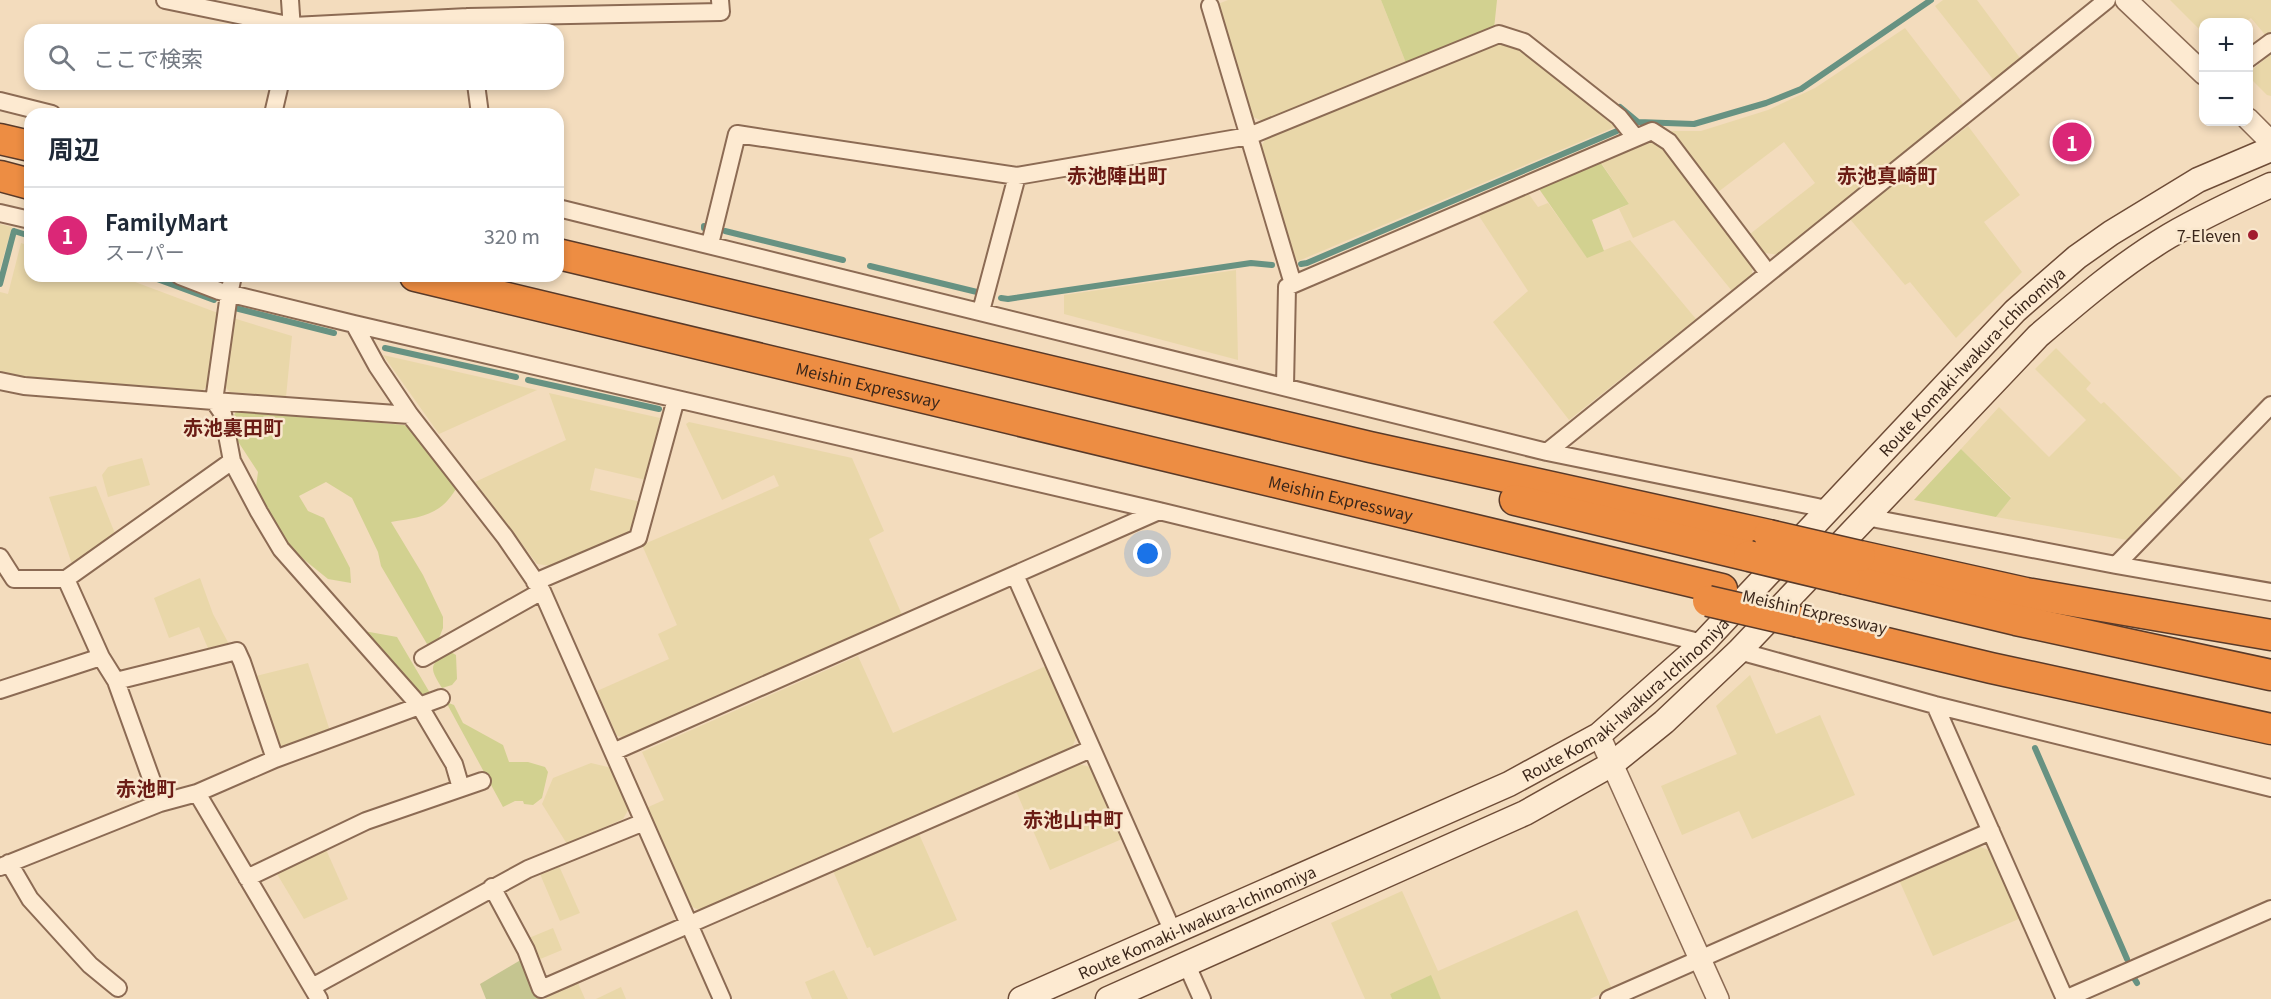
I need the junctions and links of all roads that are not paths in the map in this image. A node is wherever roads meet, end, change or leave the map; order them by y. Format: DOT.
graph roads {
  1 [pos="165,0"];
  2 [pos="290,0"];
  3 [pos="720,0"];
  4 [pos="2107,0"];
  5 [pos="2126,0"];
  6 [pos="1210,6"];
  7 [pos="469,23"];
  8 [pos="275,24"];
  9 [pos="293,24"];
  10 [pos="434,24"];
  11 [pos="2271,42"];
  12 [pos="2253,55"];
  13 [pos="2202,72"];
  14 [pos="279,90"];
  15 [pos="477,90"];
  16 [pos="0,101"];
  17 [pos="28,108"];
  18 [pos="274,108"];
  19 [pos="479,108"];
  20 [pos="2253,124"];
  21 [pos="1250,136"];
  22 [pos="1635,136"];
  23 [pos="0,139"];
  24 [pos="2271,142"];
  25 [pos="24,145"];
  26 [pos="2271,149"];
  27 [pos="1017,176"];
  28 [pos="0,177"];
  29 [pos="24,183"];
  30 [pos="2271,184"];
  31 [pos="564,209"];
  32 [pos="0,213"];
  33 [pos="24,219"];
  34 [pos="710,244"];
  35 [pos="564,255"];
  36 [pos="564,272"];
  37 [pos="1768,273"];
  38 [pos="196,282"];
  39 [pos="232,282"];
  40 [pos="439,282"];
  41 [pos="1293,284"];
  42 [pos="229,294"];
  43 [pos="981,311"];
  44 [pos="354,324"];
  45 [pos="0,381"];
  46 [pos="1285,386"];
  47 [pos="676,399"];
  48 [pos="214,401"];
  49 [pos="2271,405"];
  50 [pos="410,416"];
  51 [pos="1547,452"];
  52 [pos="232,461"];
  53 [pos="1827,509"];
  54 [pos="1159,511"];
  55 [pos="1866,517"];
  56 [pos="1759,546"];
  57 [pos="0,557"];
  58 [pos="2116,565"];
  59 [pos="1852,568"];
  60 [pos="1015,575"];
  61 [pos="66,579"];
  62 [pos="539,587"];
  63 [pos="2271,592"];
  64 [pos="1805,616"];
  65 [pos="2271,635"];
  66 [pos="1703,643"];
  67 [pos="1739,651"];
  68 [pos="101,657"];
  69 [pos="423,658"];
  70 [pos="2271,675"];
  71 [pos="116,681"];
  72 [pos="0,690"];
  73 [pos="441,698"];
  74 [pos="419,705"];
  75 [pos="1935,705"];
  76 [pos="2271,713"];
  77 [pos="2271,729"];
  78 [pos="1599,735"];
  79 [pos="1091,749"];
  80 [pos="613,752"];
  81 [pos="275,759"];
  82 [pos="1612,764"];
  83 [pos="482,781"];
  84 [pos="461,788"];
  85 [pos="2271,788"];
  86 [pos="197,793"];
  87 [pos="160,803"];
  88 [pos="644,822"];
  89 [pos="1991,831"];
  90 [pos="4,865"];
  91 [pos="247,878"];
  92 [pos="492,887"];
  93 [pos="2271,909"];
  94 [pos="690,925"];
  95 [pos="1173,932"];
  96 [pos="1699,958"];
  97 [pos="1186,963"];
  98 [pos="118,988"];
  99 [pos="315,993"];
  100 [pos="722,999"];
  101 [pos="1021,999"];
  102 [pos="1108,999"];
  103 [pos="1202,999"];
  104 [pos="1609,999"];
  105 [pos="1718,999"];
  106 [pos="2065,999"];
  1 -- 8 [label="street"];
  2 -- 9 [label="street"];
  3 -- 7 [label="street"];
  4 -- 37 [label="street"];
  5 -- 13 [label="street"];
  6 -- 21 [label="street"];
  7 -- 10 [label="street"];
  11 -- 12 [label="street"];
  14 -- 18 [label="street"];
  15 -- 19 [label="street"];
  16 -- 17 [label="street"];
  20 -- 24 [label="street"];
  21 -- 22 [label="street"];
  21 -- 27 [label="street"];
  21 -- 41 [label="street"];
  22 -- 37 [label="street"];
  22 -- 41 [label="street"];
  23 -- 25 [label="highway"];
  26 -- 53 [label="main road, Route Komaki-Iwakura-Ichinomiya"];
  27 -- 34 [label="street"];
  27 -- 43 [label="street"];
  28 -- 29 [label="highway"];
  30 -- 55 [label="main road, Route Komaki-Iwakura-Ichinomiya"];
  31 -- 34 [label="street"];
  32 -- 33 [label="street"];
  34 -- 43 [label="street"];
  35 -- 56 [label="highway"];
  36 -- 56 [label="highway"];
  37 -- 51 [label="street"];
  38 -- 42 [label="street"];
  39 -- 42 [label="street"];
  40 -- 64 [label="highway, bridge"];
  41 -- 46 [label="street"];
  42 -- 44 [label="street"];
  42 -- 48 [label="street"];
  43 -- 46 [label="street"];
  44 -- 47 [label="street"];
  44 -- 50 [label="street"];
  45 -- 48 [label="street"];
  46 -- 51 [label="street"];
  47 -- 54 [label="street"];
  47 -- 62 [label="street"];
  48 -- 50 [label="street"];
  48 -- 52 [label="street"];
  49 -- 58 [label="street"];
  50 -- 62 [label="street"];
  51 -- 53 [label="street"];
  52 -- 61 [label="street"];
  52 -- 74 [label="street"];
  53 -- 66 [label="main road, Route Komaki-Iwakura-Ichinomiya"];
  54 -- 60 [label="street"];
  54 -- 66 [label="street"];
  55 -- 58 [label="street"];
  55 -- 67 [label="main road, Route Komaki-Iwakura-Ichinomiya"];
  56 -- 59 [label="highway, bridge"];
  57 -- 61 [label="street"];
  58 -- 63 [label="street"];
  59 -- 65 [label="highway"];
  59 -- 70 [label="highway"];
  60 -- 79 [label="street"];
  60 -- 80 [label="street"];
  61 -- 68 [label="street"];
  62 -- 69 [label="street"];
  62 -- 80 [label="street"];
  64 -- 76 [label="highway, Meishin Expressway"];
  64 -- 77 [label="highway"];
  66 -- 78 [label="main road, Route Komaki-Iwakura-Ichinomiya"];
  67 -- 75 [label="street"];
  67 -- 82 [label="main road, Route Komaki-Iwakura-Ichinomiya"];
  68 -- 71 [label="street"];
  68 -- 72 [label="street"];
  71 -- 81 [label="street"];
  71 -- 87 [label="street"];
  73 -- 74 [label="street"];
  74 -- 81 [label="street"];
  74 -- 84 [label="street"];
  75 -- 85 [label="street"];
  75 -- 89 [label="street"];
  78 -- 82 [label="street"];
  78 -- 95 [label="main road, Route Komaki-Iwakura-Ichinomiya"];
  79 -- 94 [label="street"];
  79 -- 95 [label="street"];
  80 -- 88 [label="street"];
  81 -- 86 [label="street"];
  82 -- 96 [label="street"];
  82 -- 97 [label="main road, Route Komaki-Iwakura-Ichinomiya"];
  83 -- 84 [label="street"];
  84 -- 91 [label="street"];
  86 -- 87 [label="street"];
  86 -- 91 [label="street"];
  87 -- 90 [label="street"];
  88 -- 92 [label="street"];
  88 -- 94 [label="street"];
  89 -- 96 [label="street"];
  89 -- 106 [label="street"];
  90 -- 98 [label="street"];
  91 -- 99 [label="street"];
  92 -- 94 [label="street"];
  92 -- 99 [label="street"];
  93 -- 106 [label="street"];
  94 -- 100 [label="street"];
  95 -- 101 [label="main road, Route Komaki-Iwakura-Ichinomiya"];
  96 -- 104 [label="street"];
  96 -- 105 [label="street"];
  97 -- 102 [label="main road, Route Komaki-Iwakura-Ichinomiya"];
  97 -- 103 [label="street"];
}
